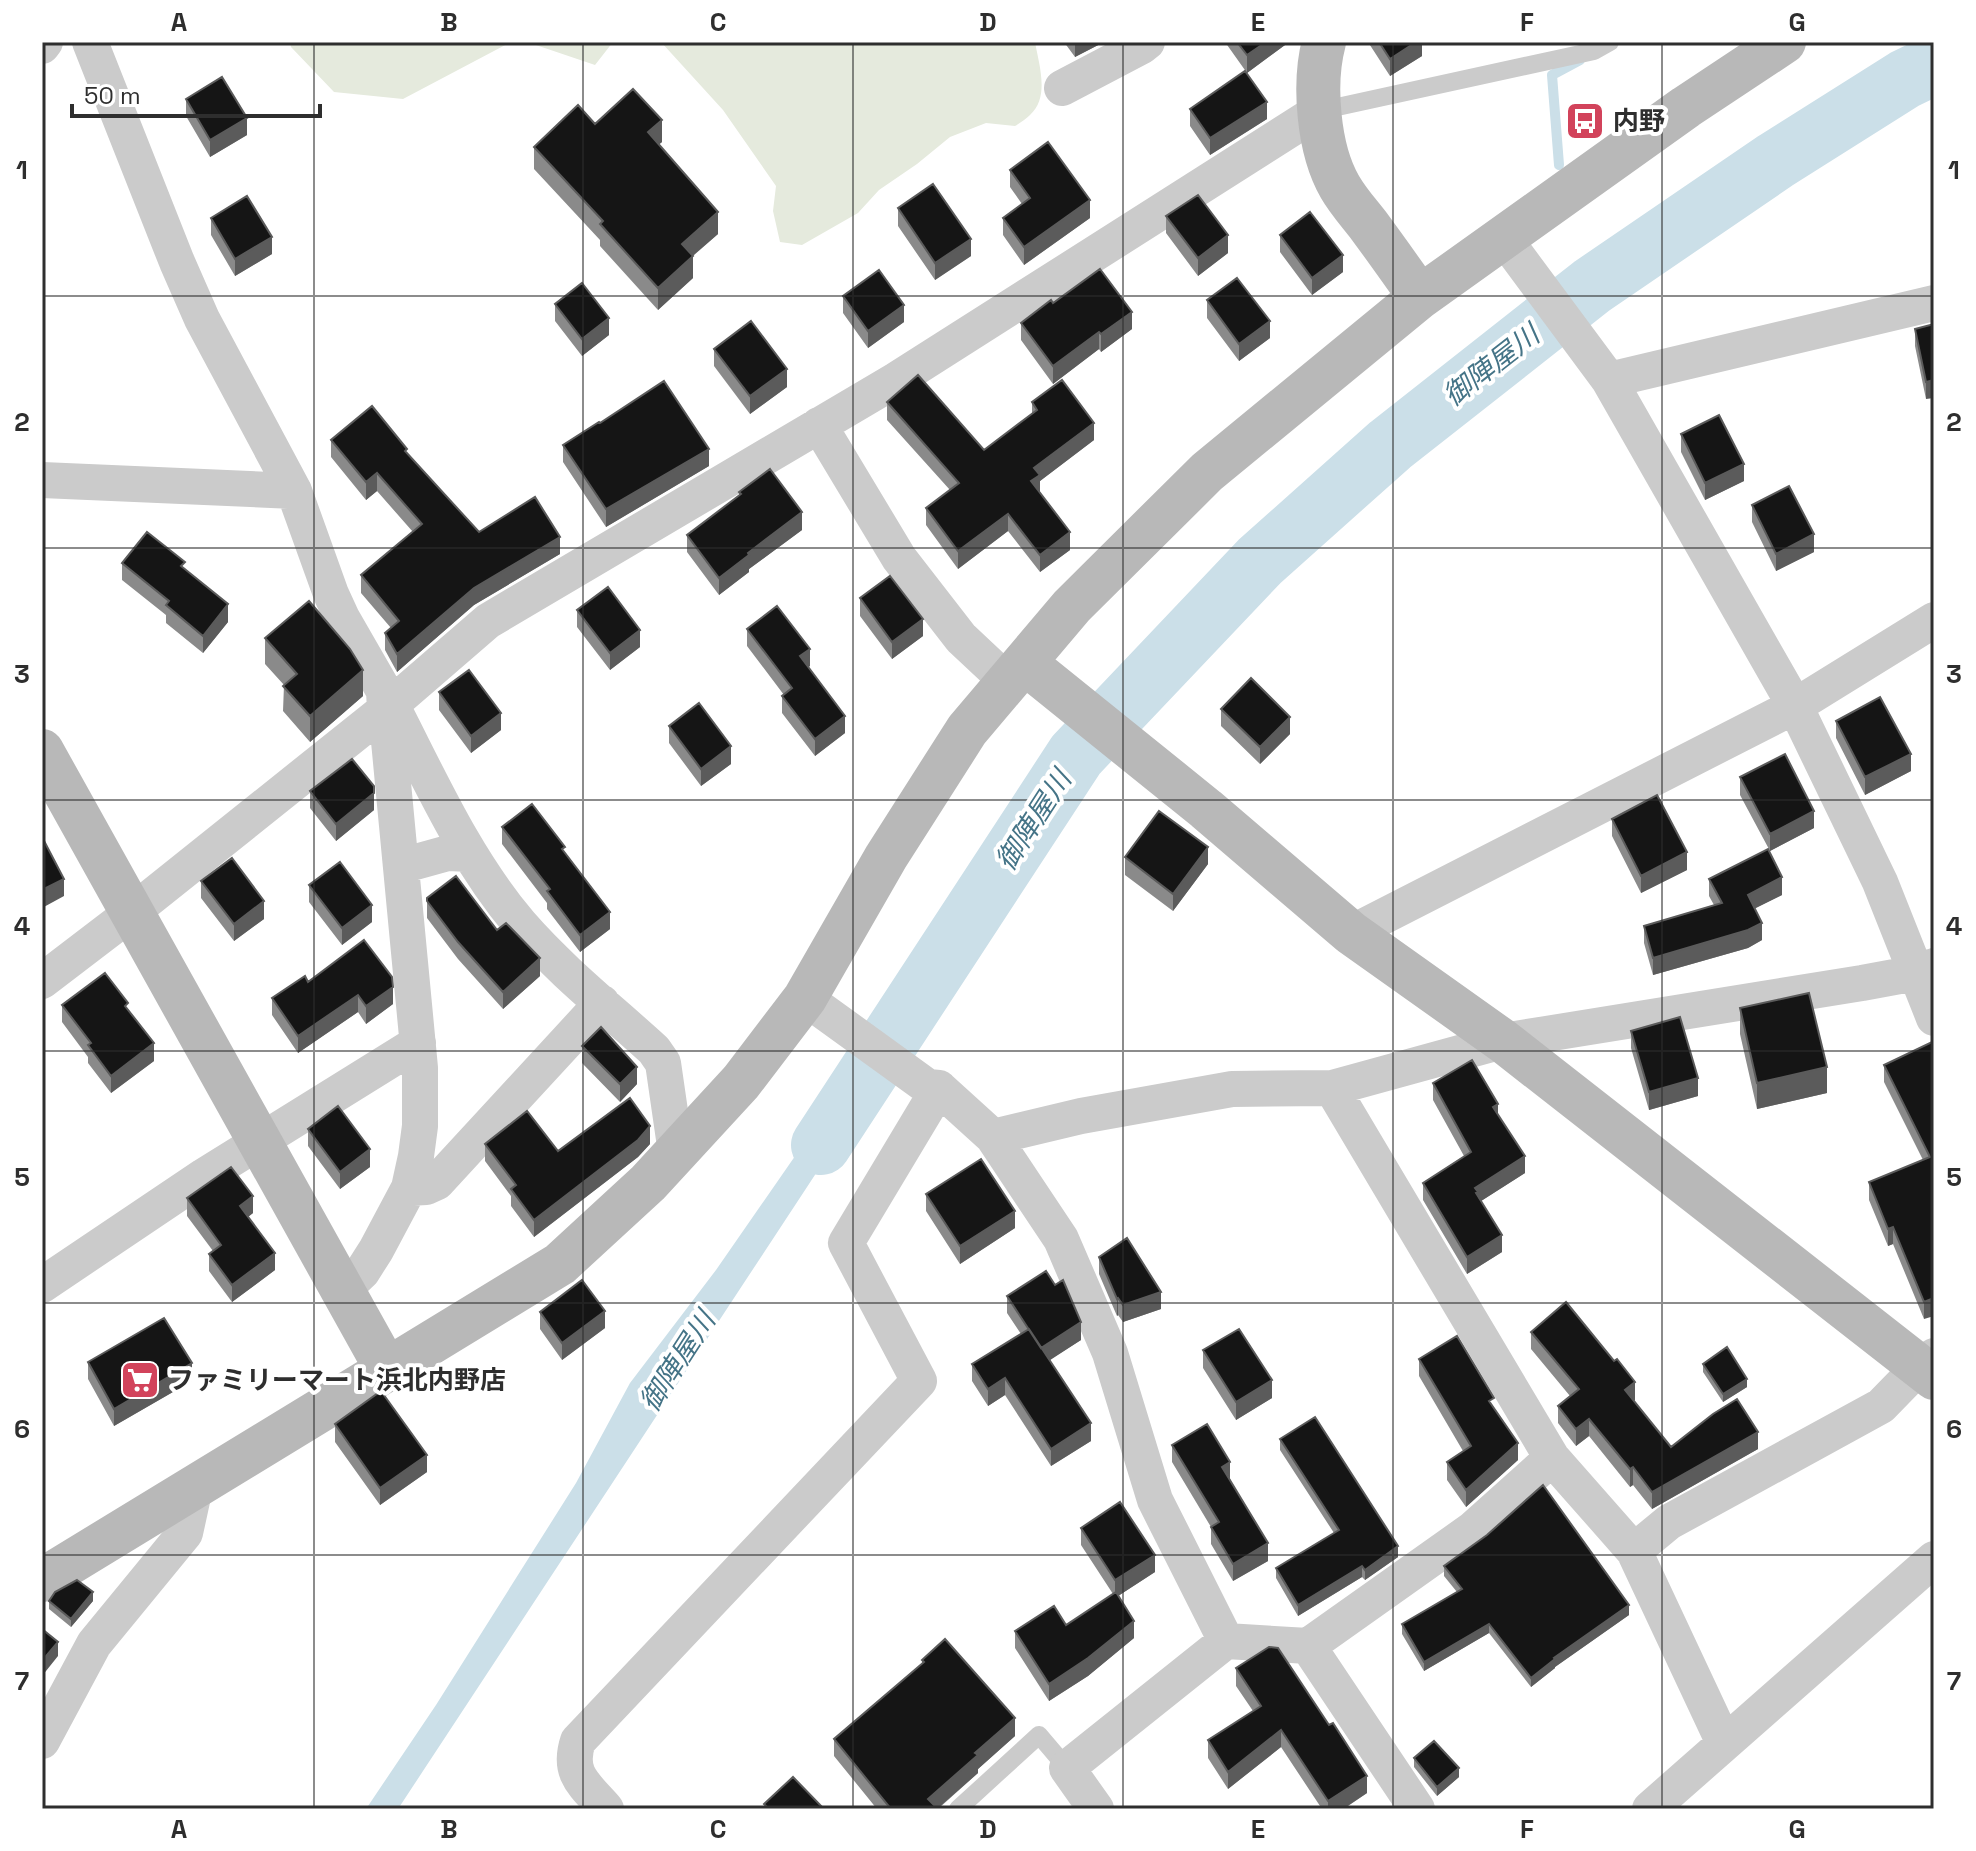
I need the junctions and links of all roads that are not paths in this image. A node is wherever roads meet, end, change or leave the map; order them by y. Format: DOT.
graph roads {
  1 [pos="90,42"];
  2 [pos="1147,42"];
  3 [pos="1610,42"];
  4 [pos="1784,42"];
  5 [pos="1320,48"];
  6 [pos="1062,88"];
  7 [pos="1319,111"];
  8 [pos="1513,250"];
  9 [pos="1420,297"];
  10 [pos="1934,303"];
  11 [pos="1601,368"];
  12 [pos="819,425"];
  13 [pos="42,480"];
  14 [pos="294,491"];
  15 [pos="1934,620"];
  16 [pos="1029,677"];
  17 [pos="1795,706"];
  18 [pos="388,707"];
  19 [pos="42,751"];
  20 [pos="470,854"];
  21 [pos="401,866"];
  22 [pos="131,913"];
  23 [pos="1351,933"];
  24 [pos="1925,970"];
  25 [pos="42,981"];
  26 [pos="602,1003"];
  27 [pos="816,1005"];
  28 [pos="1934,1018"];
  29 [pos="1503,1041"];
  30 [pos="418,1043"];
  31 [pos="933,1087"];
  32 [pos="1332,1088"];
  33 [pos="993,1137"];
  34 [pos="259,1143"];
  35 [pos="676,1153"];
  36 [pos="409,1188"];
  37 [pos="42,1285"];
  38 [pos="343,1290"];
  39 [pos="1929,1367"];
  40 [pos="387,1370"];
  41 [pos="1552,1458"];
  42 [pos="195,1487"];
  43 [pos="1634,1551"];
  44 [pos="1934,1559"];
  45 [pos="42,1580"];
  46 [pos="1226,1641"];
  47 [pos="1308,1646"];
  48 [pos="42,1741"];
  49 [pos="1724,1743"];
  50 [pos="1067,1768"];
  51 [pos="606,1809"];
  52 [pos="958,1809"];
  53 [pos="1096,1809"];
  54 [pos="1417,1809"];
  55 [pos="1650,1809"];
  1 -- 14 [label="street"];
  2 -- 6 [label="street"];
  3 -- 7 [label="lane"];
  4 -- 8 [label="street"];
  5 -- 7 [label="street"];
  7 -- 9 [label="street"];
  7 -- 12 [label="street"];
  8 -- 9 [label="street"];
  8 -- 11 [label="street"];
  9 -- 16 [label="street"];
  10 -- 11 [label="street"];
  11 -- 17 [label="street"];
  12 -- 16 [label="street"];
  12 -- 18 [label="street"];
  13 -- 14 [label="street"];
  14 -- 18 [label="street"];
  15 -- 17 [label="street"];
  16 -- 23 [label="street"];
  16 -- 27 [label="street"];
  17 -- 23 [label="street"];
  17 -- 24 [label="street"];
  18 -- 20 [label="street"];
  18 -- 21 [label="street"];
  18 -- 22 [label="street"];
  19 -- 22 [label="street"];
  20 -- 21 [label="street"];
  20 -- 26 [label="street"];
  21 -- 30 [label="street"];
  22 -- 25 [label="street"];
  22 -- 34 [label="street"];
  23 -- 29 [label="street"];
  24 -- 28 [label="street"];
  24 -- 29 [label="street"];
  26 -- 35 [label="street"];
  26 -- 36 [label="street"];
  27 -- 31 [label="street"];
  27 -- 35 [label="street"];
  29 -- 32 [label="street"];
  29 -- 39 [label="street"];
  30 -- 34 [label="street"];
  30 -- 36 [label="street"];
  31 -- 33 [label="street"];
  31 -- 51 [label="street"];
  32 -- 33 [label="street"];
  32 -- 41 [label="street"];
  33 -- 46 [label="street"];
  34 -- 37 [label="street"];
  34 -- 38 [label="street"];
  35 -- 40 [label="street"];
  36 -- 38 [label="street"];
  38 -- 40 [label="street"];
  39 -- 43 [label="street"];
  40 -- 42 [label="street"];
  41 -- 43 [label="street"];
  41 -- 47 [label="street"];
  42 -- 45 [label="street"];
  42 -- 48 [label="street"];
  43 -- 49 [label="street"];
  44 -- 49 [label="street"];
  46 -- 47 [label="street"];
  46 -- 50 [label="street"];
  47 -- 54 [label="street"];
  49 -- 55 [label="street"];
  50 -- 52 [label="lane"];
  50 -- 53 [label="street"];
}
